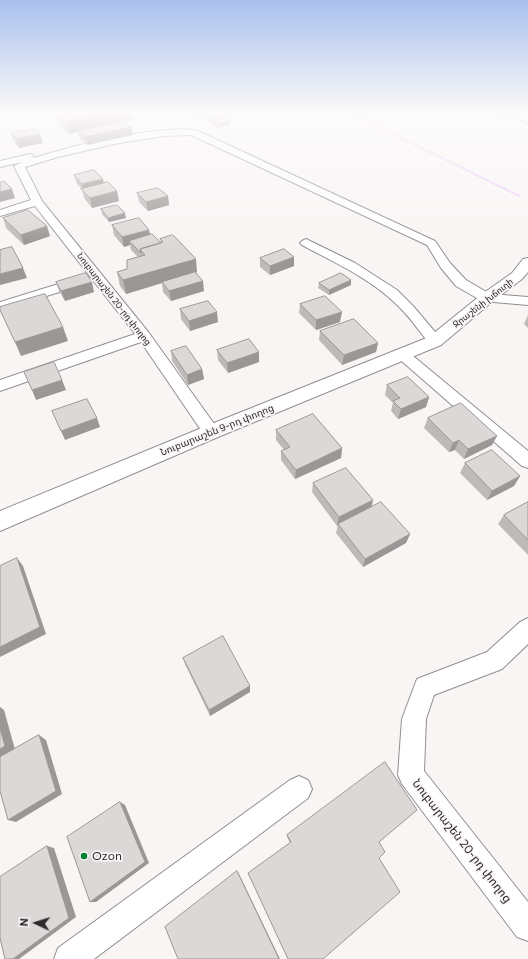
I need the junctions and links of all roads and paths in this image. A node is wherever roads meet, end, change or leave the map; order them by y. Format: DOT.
graph roads {
  1 [pos="29,157"];
  2 [pos="49,157"];
  3 [pos="247,157"];
  4 [pos="0,164"];
  5 [pos="37,202"];
  6 [pos="0,213"];
  7 [pos="306,243"];
  8 [pos="528,262"];
  9 [pos="96,276"];
  10 [pos="487,298"];
  11 [pos="528,301"];
  12 [pos="0,306"];
  13 [pos="144,336"];
  14 [pos="435,341"];
  15 [pos="402,354"];
  16 [pos="0,386"];
  17 [pos="211,432"];
  18 [pos="528,461"];
  19 [pos="0,521"];
  20 [pos="528,629"];
  21 [pos="299,789"];
  22 [pos="528,926"];
  23 [pos="68,959"];
  1 -- 4 [label="street"];
  2 -- 5 [label="street, Նուբարաշեն 20-րդ փողոց"];
  3 -- 10 [label="street, Նուբարաշեն 20-րդ փողոց"];
  5 -- 6 [label="street"];
  5 -- 9 [label="street, Նուբարաշեն 20-րդ փողոց"];
  7 -- 14 [label="street"];
  8 -- 10 [label="main road, Ջրաշենի խճուղի"];
  9 -- 12 [label="street"];
  9 -- 13 [label="street, Նուբարաշեն 20-րդ փողոց"];
  10 -- 11 [label="street"];
  10 -- 14 [label="main road, Ջրաշենի խճուղի"];
  13 -- 16 [label="street"];
  13 -- 17 [label="street, Նուբարաշեն 20-րդ փողոց"];
  14 -- 15 [label="main road, Նուբարաշեն 9-րդ փողոց"];
  15 -- 17 [label="main road, Նուբարաշեն 9-րդ փողոց"];
  15 -- 18 [label="street"];
  17 -- 19 [label="main road, Նուբարաշեն 9-րդ փողոց"];
  20 -- 22 [label="street, Նուբարաշեն 20-րդ փողոց"];
  21 -- 23 [label="street"];
}
